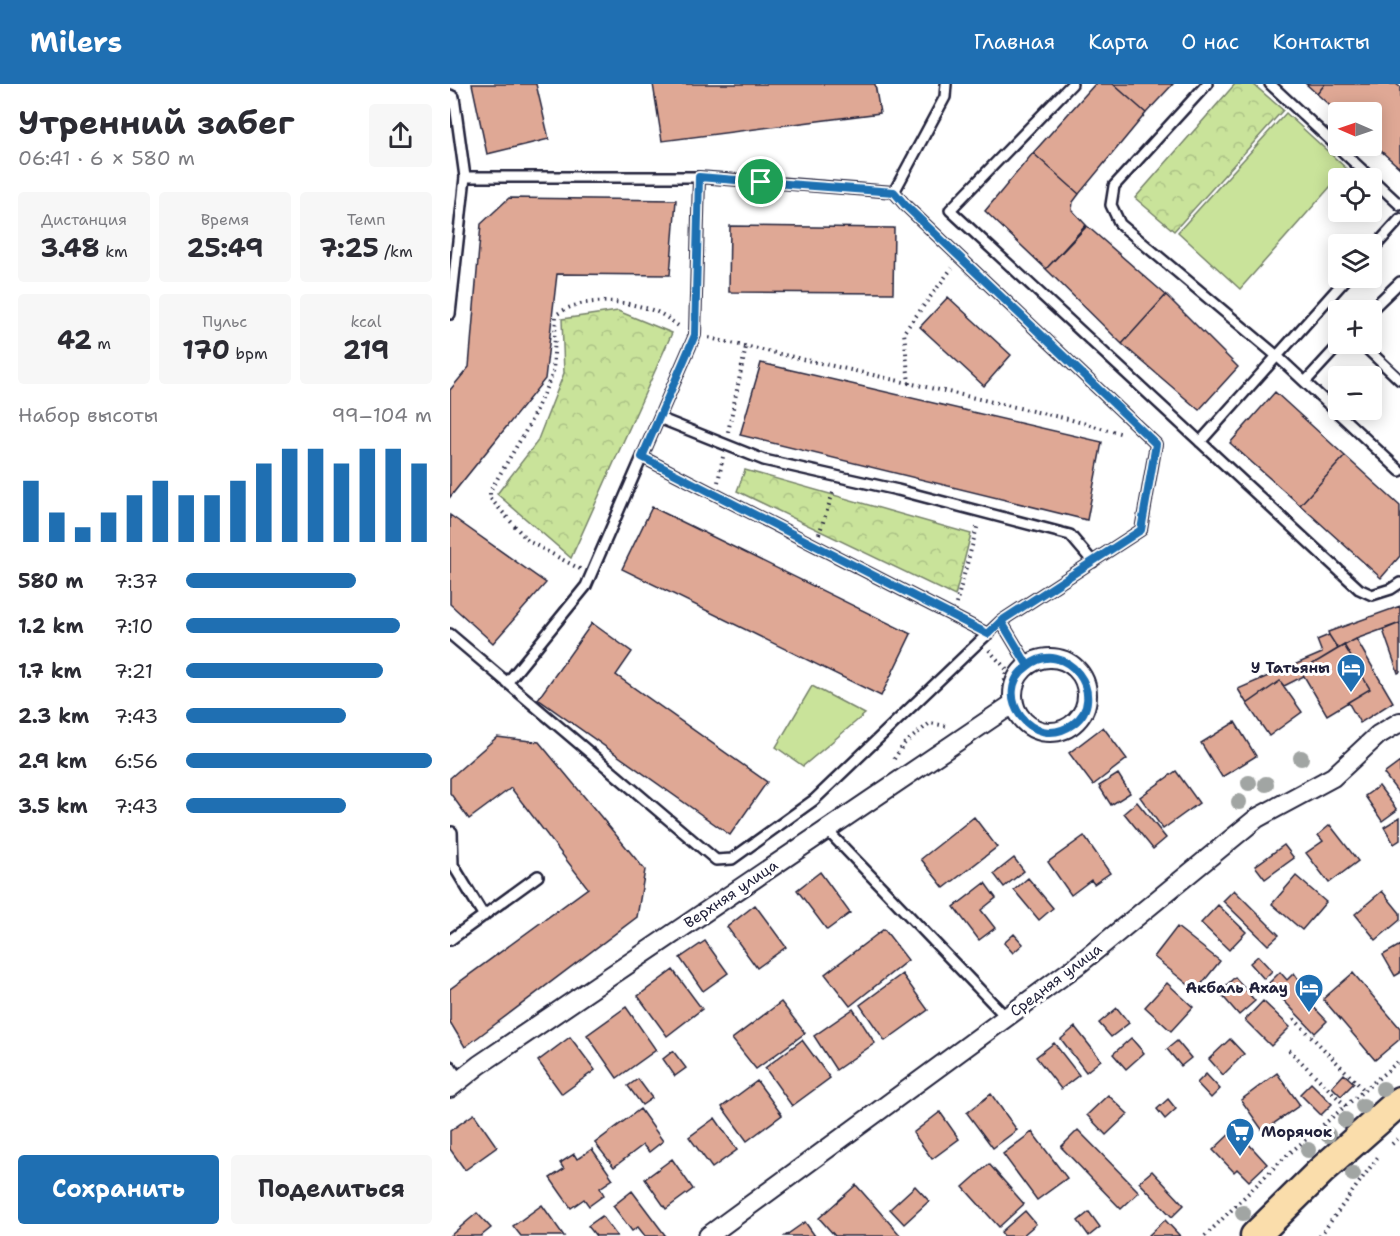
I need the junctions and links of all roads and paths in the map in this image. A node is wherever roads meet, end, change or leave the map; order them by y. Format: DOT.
graph roads {
  1 [pos="946,84"];
  2 [pos="1072,84"];
  3 [pos="1207,84"];
  4 [pos="1270,84"];
  5 [pos="450,95"];
  6 [pos="465,177"];
  7 [pos="699,177"];
  8 [pos="894,192"];
  9 [pos="1400,205"];
  10 [pos="1400,219"];
  11 [pos="1382,239"];
  12 [pos="960,258"];
  13 [pos="1400,282"];
  14 [pos="1338,288"];
  15 [pos="1381,300"];
  16 [pos="450,314"];
  17 [pos="695,335"];
  18 [pos="746,347"];
  19 [pos="1331,354"];
  20 [pos="1373,354"];
  21 [pos="1277,356"];
  22 [pos="1400,380"];
  23 [pos="1305,382"];
  24 [pos="909,384"];
  25 [pos="659,418"];
  26 [pos="1200,442"];
  27 [pos="1156,444"];
  28 [pos="725,445"];
  29 [pos="642,457"];
  30 [pos="1400,471"];
  31 [pos="838,477"];
  32 [pos="715,495"];
  33 [pos="981,512"];
  34 [pos="815,546"];
  35 [pos="1093,562"];
  36 [pos="591,575"];
  37 [pos="1400,583"];
  38 [pos="953,616"];
  39 [pos="1001,621"];
  40 [pos="450,634"];
  41 [pos="988,634"];
  42 [pos="1028,666"];
  43 [pos="507,683"];
  44 [pos="1014,703"];
  45 [pos="1400,722"];
  46 [pos="826,829"];
  47 [pos="452,832"];
  48 [pos="452,865"];
  49 [pos="538,876"];
  50 [pos="484,916"];
  51 [pos="450,940"];
  52 [pos="1006,1017"];
  53 [pos="1294,1019"];
  54 [pos="1289,1050"];
  55 [pos="1400,1060"];
  56 [pos="453,1079"];
  57 [pos="1364,1090"];
  58 [pos="1400,1101"];
  59 [pos="1346,1106"];
  60 [pos="1400,1137"];
  61 [pos="708,1236"];
  62 [pos="1205,1236"];
  63 [pos="1255,1236"];
  64 [pos="1320,1236"];
  1 -- 8 [label="lane"];
  2 -- 26 [label="lane"];
  3 -- 21 [label="lane"];
  4 -- 9 [label="lane"];
  5 -- 6 [label="lane"];
  6 -- 7 [label="lane"];
  6 -- 16 [label="lane"];
  7 -- 8 [label="lane"];
  7 -- 17 [label="lane"];
  8 -- 12 [label="lane"];
  10 -- 11 [label="lane"];
  12 -- 24 [label="path"];
  12 -- 27 [label="lane"];
  13 -- 15 [label="lane"];
  14 -- 21 [label="lane"];
  17 -- 18 [label="path"];
  17 -- 25 [label="lane"];
  17 -- 36 [label="path"];
  18 -- 24 [label="path"];
  18 -- 28 [label="path"];
  19 -- 23 [label="lane"];
  20 -- 22 [label="lane"];
  21 -- 23 [label="lane"];
  21 -- 26 [label="lane"];
  23 -- 30 [label="lane"];
  24 -- 27 [label="path"];
  25 -- 28 [label="lane"];
  25 -- 29 [label="lane"];
  26 -- 37 [label="lane"];
  27 -- 35 [label="lane"];
  28 -- 31 [label="lane"];
  28 -- 32 [label="path"];
  29 -- 32 [label="lane"];
  29 -- 36 [label="lane"];
  31 -- 33 [label="lane"];
  31 -- 34 [label="path"];
  32 -- 34 [label="lane"];
  33 -- 35 [label="lane"];
  33 -- 38 [label="path"];
  34 -- 38 [label="lane"];
  35 -- 39 [label="lane"];
  36 -- 43 [label="lane"];
  38 -- 41 [label="lane"];
  39 -- 41 [label="lane"];
  39 -- 42 [label="lane"];
  40 -- 43 [label="lane"];
  41 -- 43 [label="lane"];
  42 -- 44 [label="street"];
  42 -- 44 [label="street"];
  44 -- 46 [label="street, Верхняя улица"];
  45 -- 52 [label="street, Средняя улица"];
  46 -- 52 [label="lane"];
  46 -- 56 [label="street, Верхняя улица"];
  47 -- 48 [label="lane"];
  48 -- 50 [label="lane"];
  49 -- 50 [label="lane"];
  50 -- 51 [label="lane"];
  52 -- 61 [label="street, Средняя улица"];
  53 -- 57 [label="path"];
  54 -- 59 [label="path"];
  55 -- 57 [label="path"];
  57 -- 59 [label="path"];
  58 -- 63 [label="main road"];
  59 -- 62 [label="path"];
  60 -- 64 [label="path"];
}
